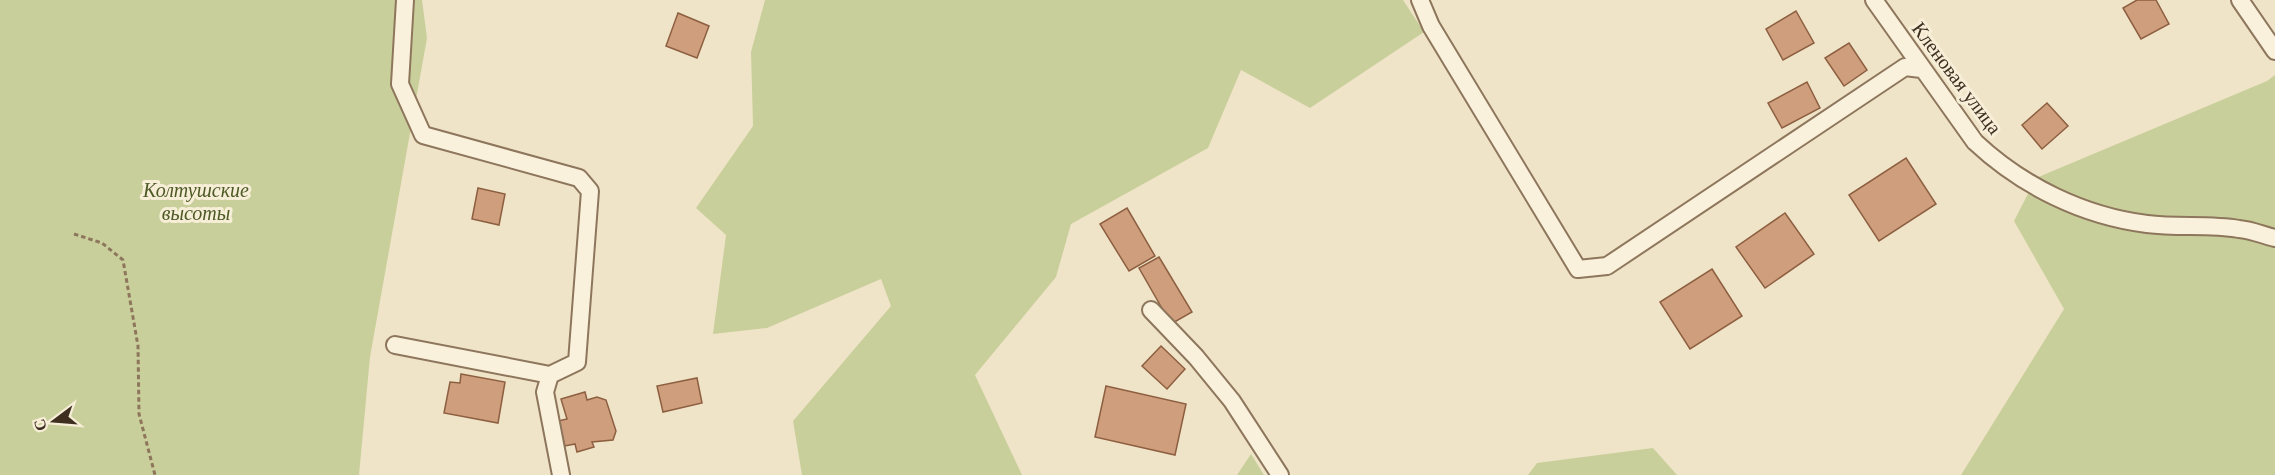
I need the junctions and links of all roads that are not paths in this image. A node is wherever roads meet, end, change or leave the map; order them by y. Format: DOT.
graph roads {
  1 [pos="405,0"];
  2 [pos="1420,0"];
  3 [pos="2240,0"];
  4 [pos="1879,6"];
  5 [pos="2275,51"];
  6 [pos="1921,69"];
  7 [pos="2275,238"];
  8 [pos="1151,310"];
  9 [pos="395,345"];
  10 [pos="550,375"];
  11 [pos="561,475"];
  12 [pos="1280,475"];
  1 -- 10 [label="street"];
  2 -- 6 [label="street"];
  3 -- 5 [label="street"];
  4 -- 6 [label="street, Кленовая улица"];
  6 -- 7 [label="street, Кленовая улица"];
  8 -- 12 [label="street"];
  9 -- 10 [label="street"];
  10 -- 11 [label="street"];
}
